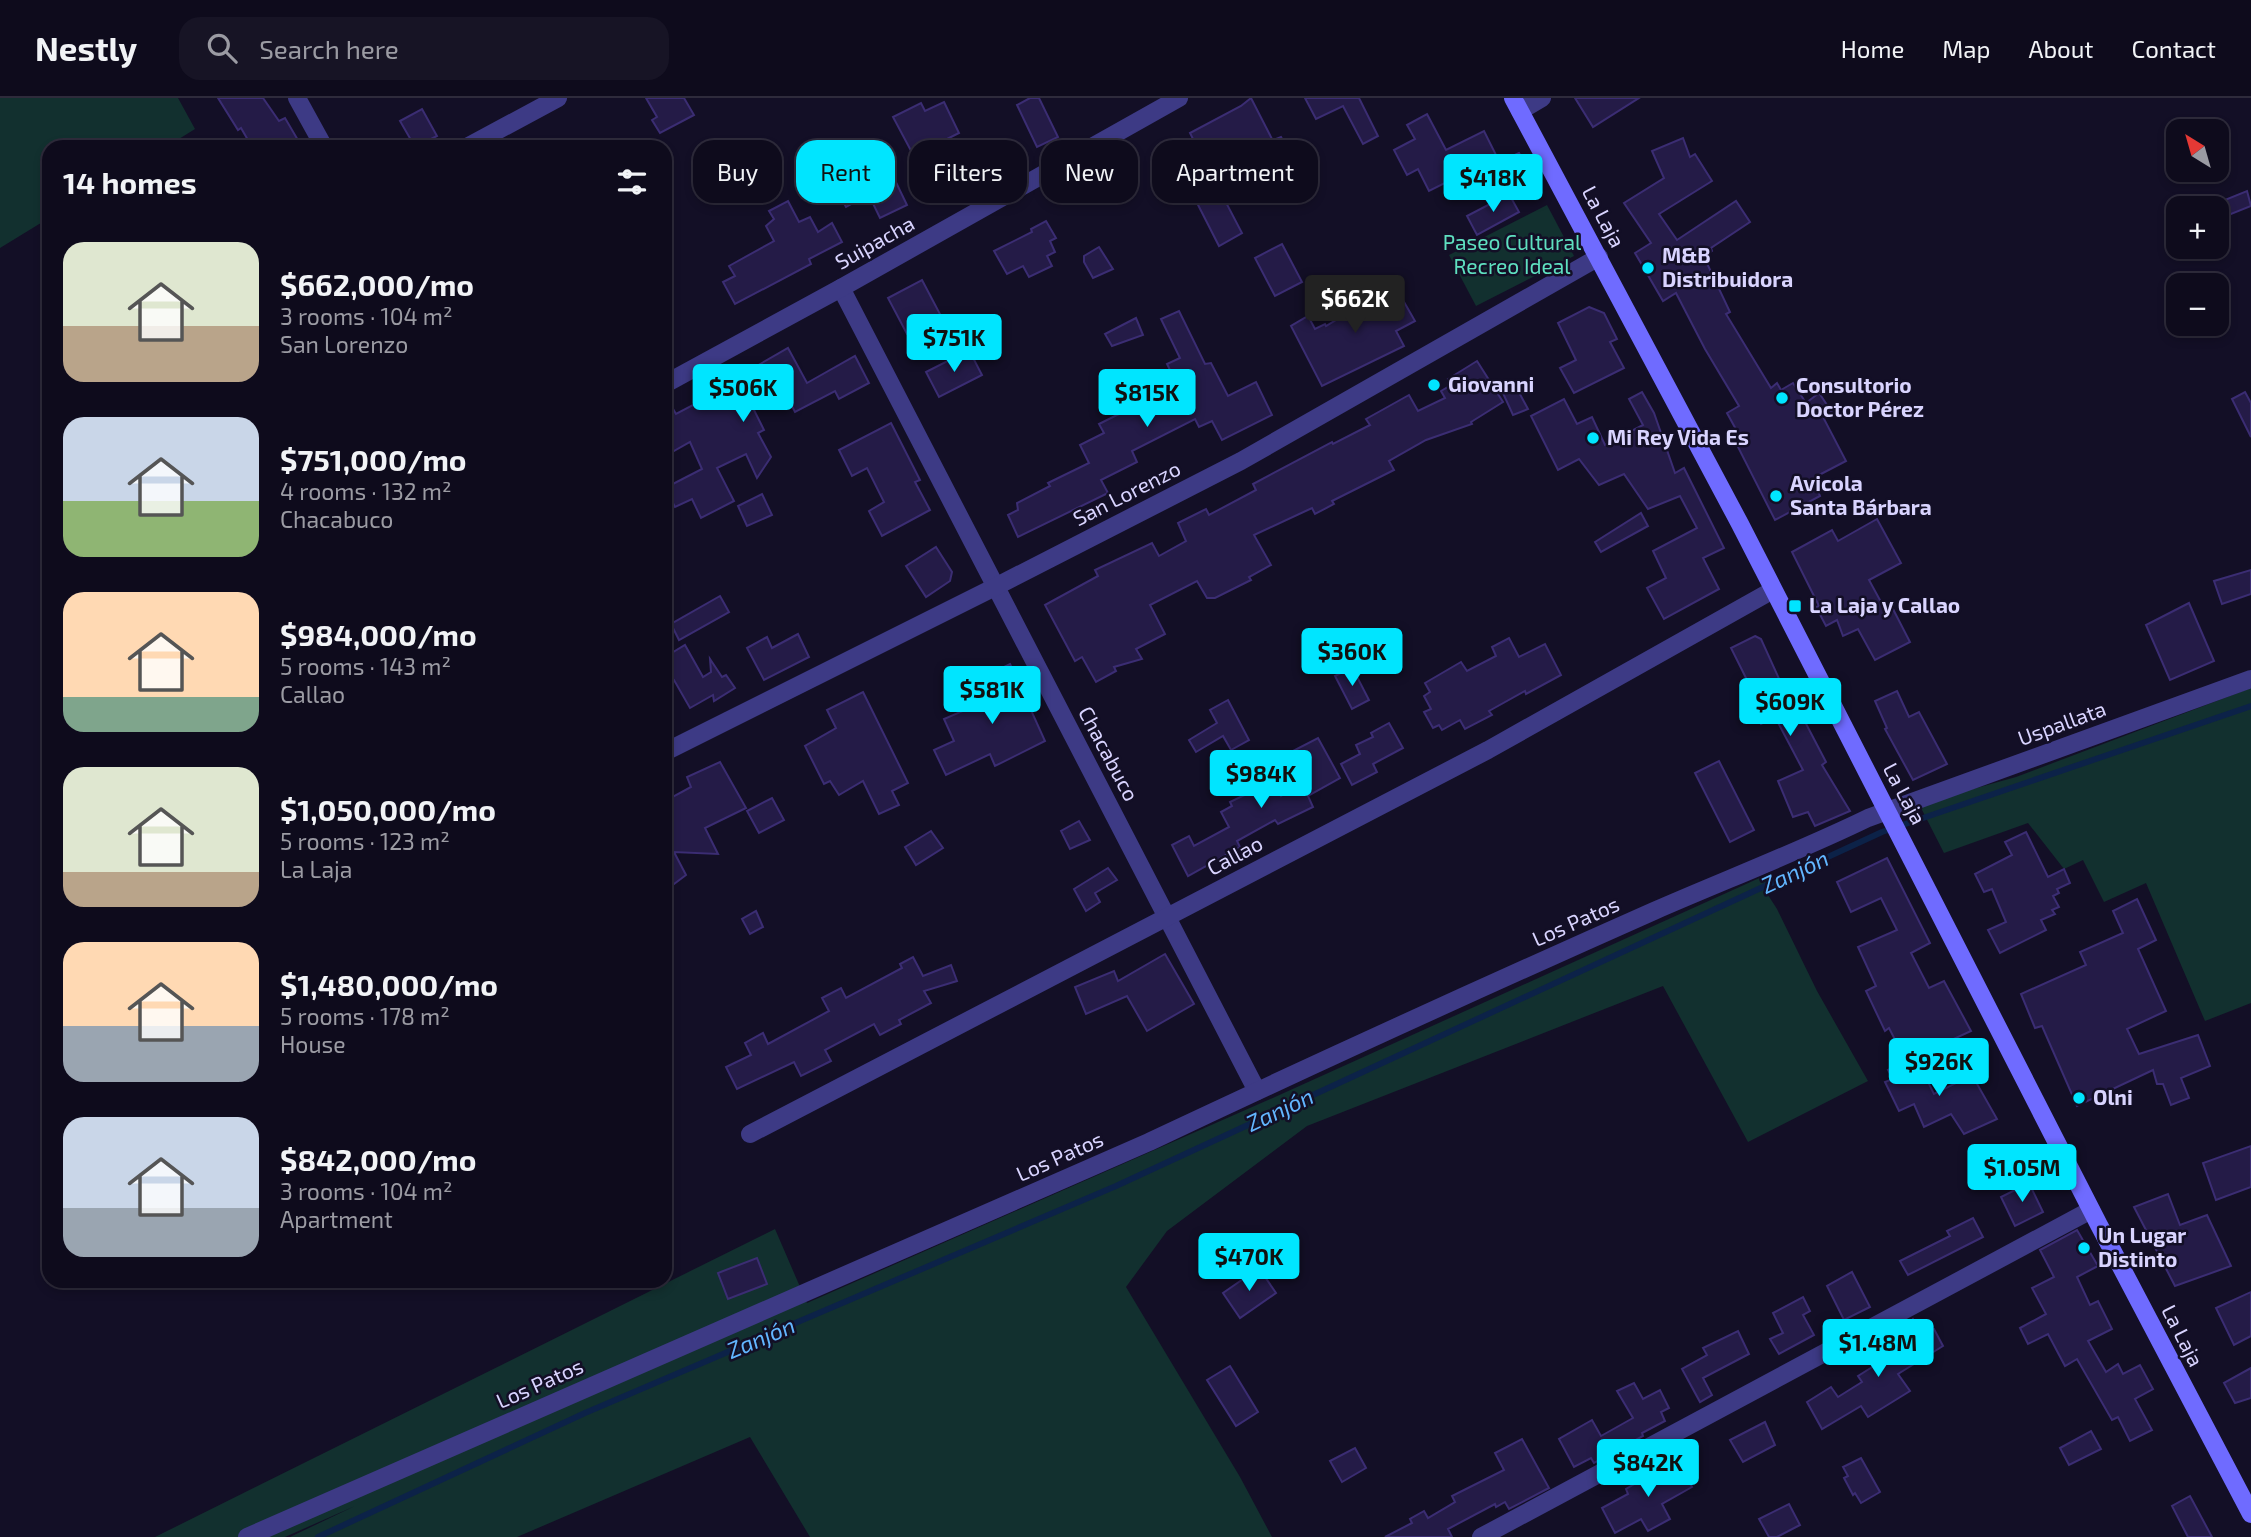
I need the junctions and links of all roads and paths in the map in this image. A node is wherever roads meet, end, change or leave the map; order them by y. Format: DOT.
graph roads {
  1 [pos="297,98"];
  2 [pos="558,98"];
  3 [pos="1178,98"];
  4 [pos="1542,98"];
  5 [pos="1516,104"];
  6 [pos="320,140"];
  7 [pos="480,140"];
  8 [pos="1599,257"];
  9 [pos="841,288"];
  10 [pos="672,380"];
  11 [pos="995,587"];
  12 [pos="1773,590"];
  13 [pos="2251,679"];
  14 [pos="672,748"];
  15 [pos="1888,810"];
  16 [pos="1167,917"];
  17 [pos="1257,1091"];
  18 [pos="750,1134"];
  19 [pos="2091,1210"];
  20 [pos="2251,1514"];
  21 [pos="247,1537"];
  22 [pos="1481,1537"];
  1 -- 6 [label="street"];
  2 -- 7 [label="street"];
  3 -- 9 [label="street, Suipacha"];
  4 -- 5 [label="street"];
  5 -- 8 [label="main road, La Laja"];
  8 -- 11 [label="street, San Lorenzo"];
  8 -- 12 [label="main road, La Laja"];
  9 -- 10 [label="street, Suipacha"];
  9 -- 11 [label="street, Chacabuco"];
  11 -- 14 [label="street, San Lorenzo"];
  11 -- 16 [label="street, Chacabuco"];
  12 -- 15 [label="main road, La Laja"];
  12 -- 16 [label="street, Callao"];
  13 -- 15 [label="street, Uspallata"];
  15 -- 17 [label="street, Los Patos"];
  15 -- 19 [label="main road, La Laja"];
  16 -- 17 [label="street, Chacabuco"];
  16 -- 18 [label="street, Callao"];
  17 -- 21 [label="street, Los Patos"];
  19 -- 20 [label="main road, La Laja"];
  19 -- 22 [label="street"];
}
